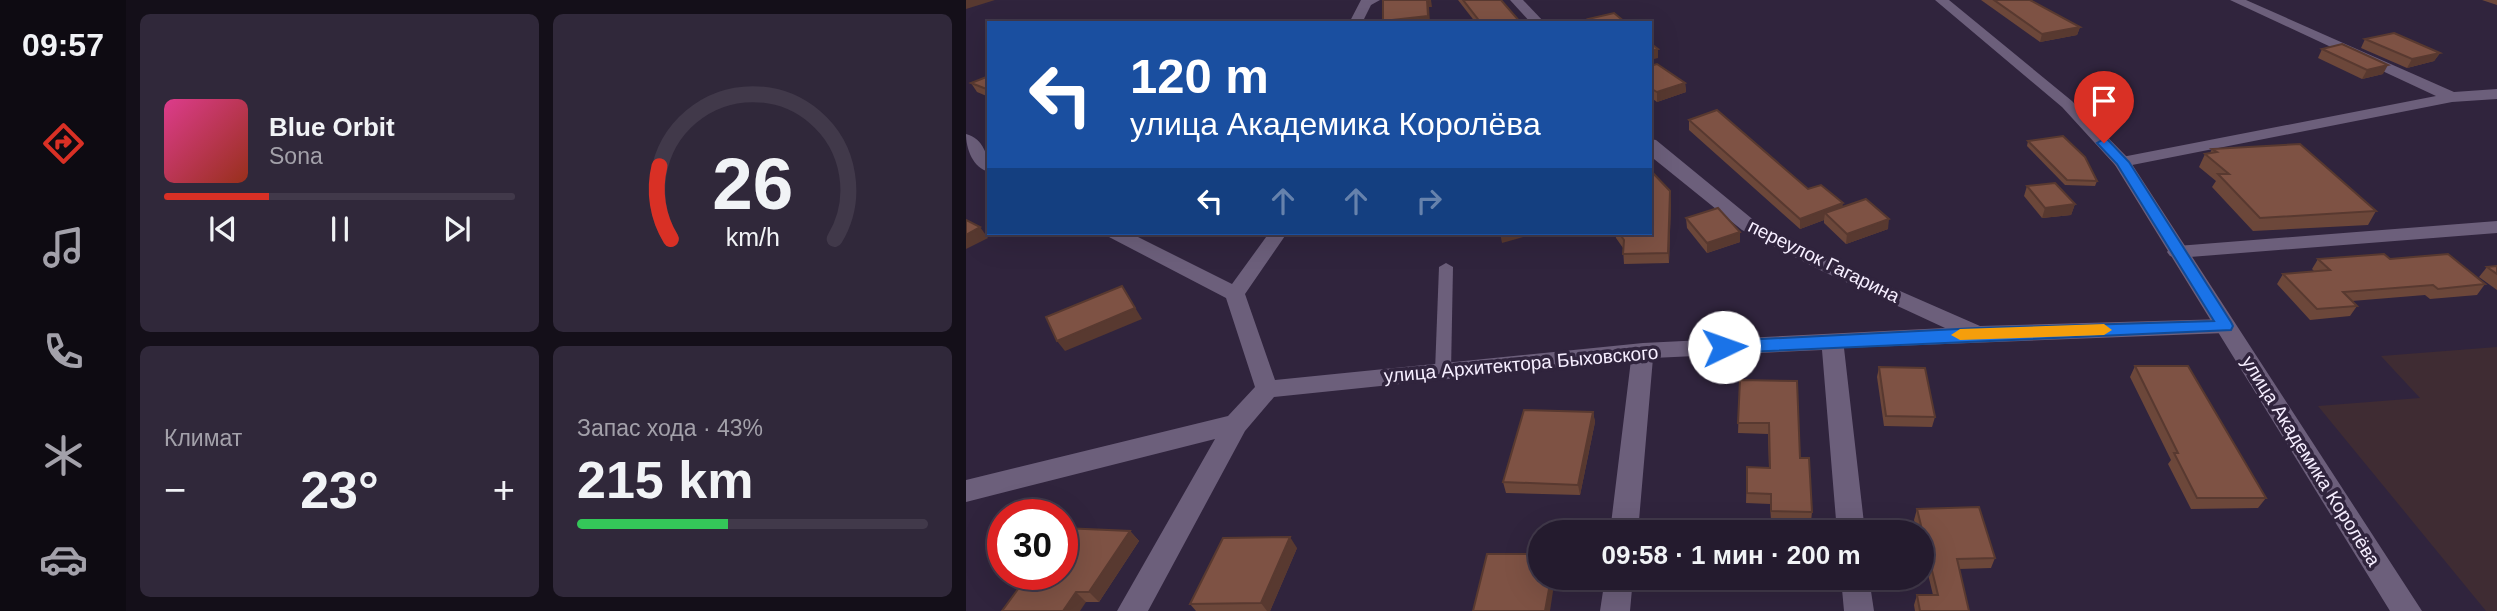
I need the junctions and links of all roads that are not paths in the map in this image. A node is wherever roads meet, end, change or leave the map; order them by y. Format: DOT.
graph roads {
  1 [pos="1374,0"];
  2 [pos="1516,0"];
  3 [pos="1941,0"];
  4 [pos="2236,0"];
  5 [pos="1356,21"];
  6 [pos="1537,21"];
  7 [pos="2497,94"];
  8 [pos="2452,97"];
  9 [pos="966,139"];
  10 [pos="1652,146"];
  11 [pos="2122,162"];
  12 [pos="987,165"];
  13 [pos="2497,227"];
  14 [pos="1120,235"];
  15 [pos="1277,235"];
  16 [pos="2177,252"];
  17 [pos="1446,267"];
  18 [pos="1235,294"];
  19 [pos="2225,326"];
  20 [pos="1977,334"];
  21 [pos="1832,341"];
  22 [pos="1643,351"];
  23 [pos="1443,371"];
  24 [pos="1267,389"];
  25 [pos="1236,424"];
  26 [pos="966,491"];
  27 [pos="1625,520"];
  28 [pos="1850,520"];
  29 [pos="1618,590"];
  30 [pos="1857,590"];
  31 [pos="1132,611"];
  32 [pos="1615,611"];
  33 [pos="1859,611"];
  34 [pos="2407,611"];
  1 -- 5 [label="street"];
  2 -- 6 [label="street"];
  3 -- 11 [label="street, улица Академика Королёва"];
  4 -- 8 [label="street"];
  7 -- 8 [label="street"];
  8 -- 11 [label="street"];
  9 -- 12 [label="street"];
  10 -- 20 [label="street, переулок Гагарина"];
  11 -- 16 [label="street, улица Академика Королёва"];
  13 -- 16 [label="street"];
  14 -- 18 [label="street"];
  15 -- 18 [label="street"];
  16 -- 19 [label="street, улица Академика Королёва"];
  17 -- 23 [label="lane"];
  18 -- 24 [label="street"];
  19 -- 20 [label="street, улица Архитектора Быховского"];
  19 -- 34 [label="street, улица Академика Королёва"];
  20 -- 21 [label="street, улица Архитектора Быховского"];
  21 -- 22 [label="street, улица Архитектора Быховского"];
  21 -- 28 [label="street"];
  22 -- 23 [label="street, улица Архитектора Быховского"];
  22 -- 27 [label="street"];
  23 -- 24 [label="street, улица Архитектора Быховского"];
  24 -- 25 [label="street"];
  25 -- 26 [label="street"];
  25 -- 31 [label="street"];
  29 -- 32 [label="street"];
  30 -- 33 [label="street"];
}
